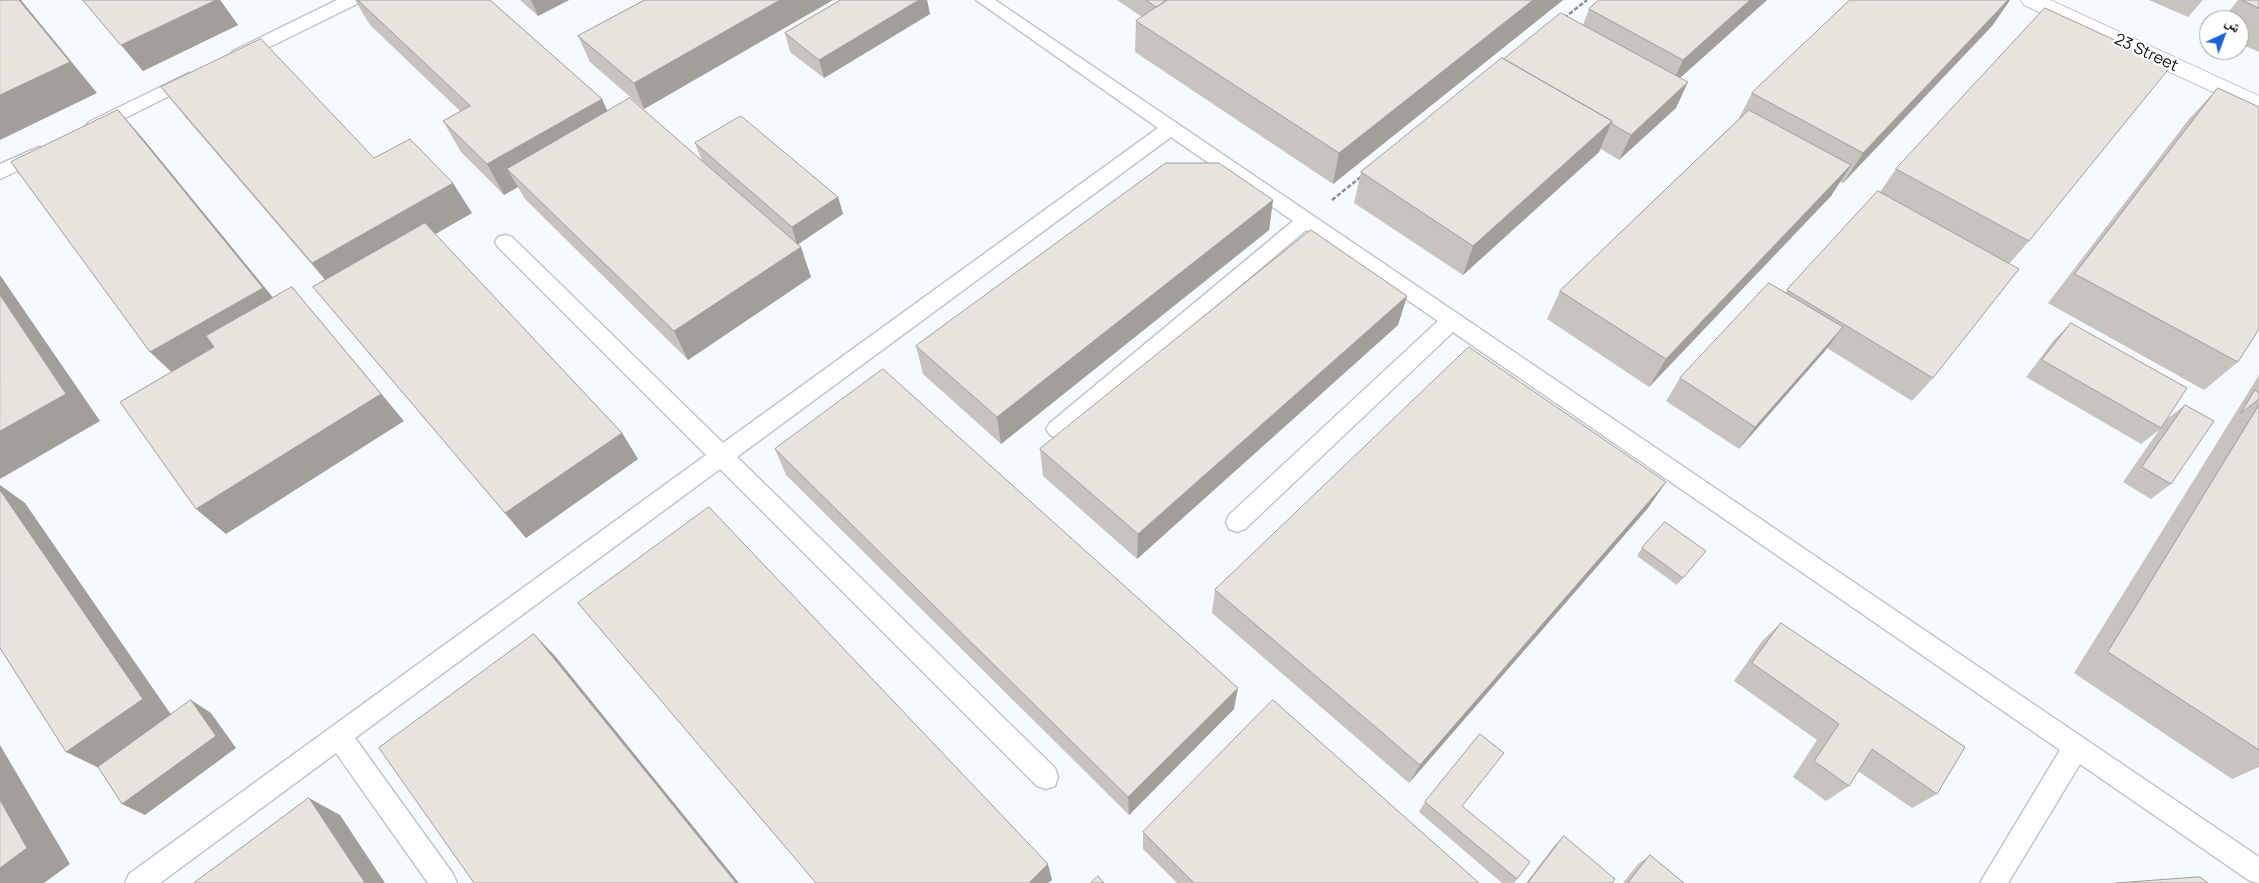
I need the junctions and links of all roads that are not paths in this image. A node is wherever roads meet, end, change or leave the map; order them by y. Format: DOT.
graph roads {
  1 [pos="351,0"];
  2 [pos="984,0"];
  3 [pos="2032,0"];
  4 [pos="228,60"];
  5 [pos="202,73"];
  6 [pos="2259,105"];
  7 [pos="1170,128"];
  8 [pos="79,134"];
  9 [pos="53,146"];
  10 [pos="0,172"];
  11 [pos="1306,220"];
  12 [pos="505,242"];
  13 [pos="1453,320"];
  14 [pos="1057,429"];
  15 [pos="722,456"];
  16 [pos="1237,522"];
  17 [pos="339,736"];
  18 [pos="2076,747"];
  19 [pos="1046,777"];
  20 [pos="2259,872"];
  21 [pos="138,883"];
  22 [pos="444,883"];
  23 [pos="1993,883"];
  1 -- 4 [label="lane"];
  2 -- 7 [label="lane"];
  3 -- 6 [label="street, 23 Street"];
  5 -- 8 [label="lane"];
  7 -- 11 [label="lane"];
  7 -- 15 [label="lane"];
  9 -- 10 [label="lane"];
  11 -- 13 [label="lane"];
  11 -- 14 [label="lane"];
  12 -- 15 [label="lane"];
  13 -- 16 [label="lane"];
  13 -- 18 [label="lane"];
  15 -- 17 [label="lane"];
  15 -- 19 [label="lane"];
  17 -- 21 [label="lane"];
  17 -- 22 [label="lane"];
  18 -- 20 [label="lane"];
  18 -- 23 [label="lane"];
}
